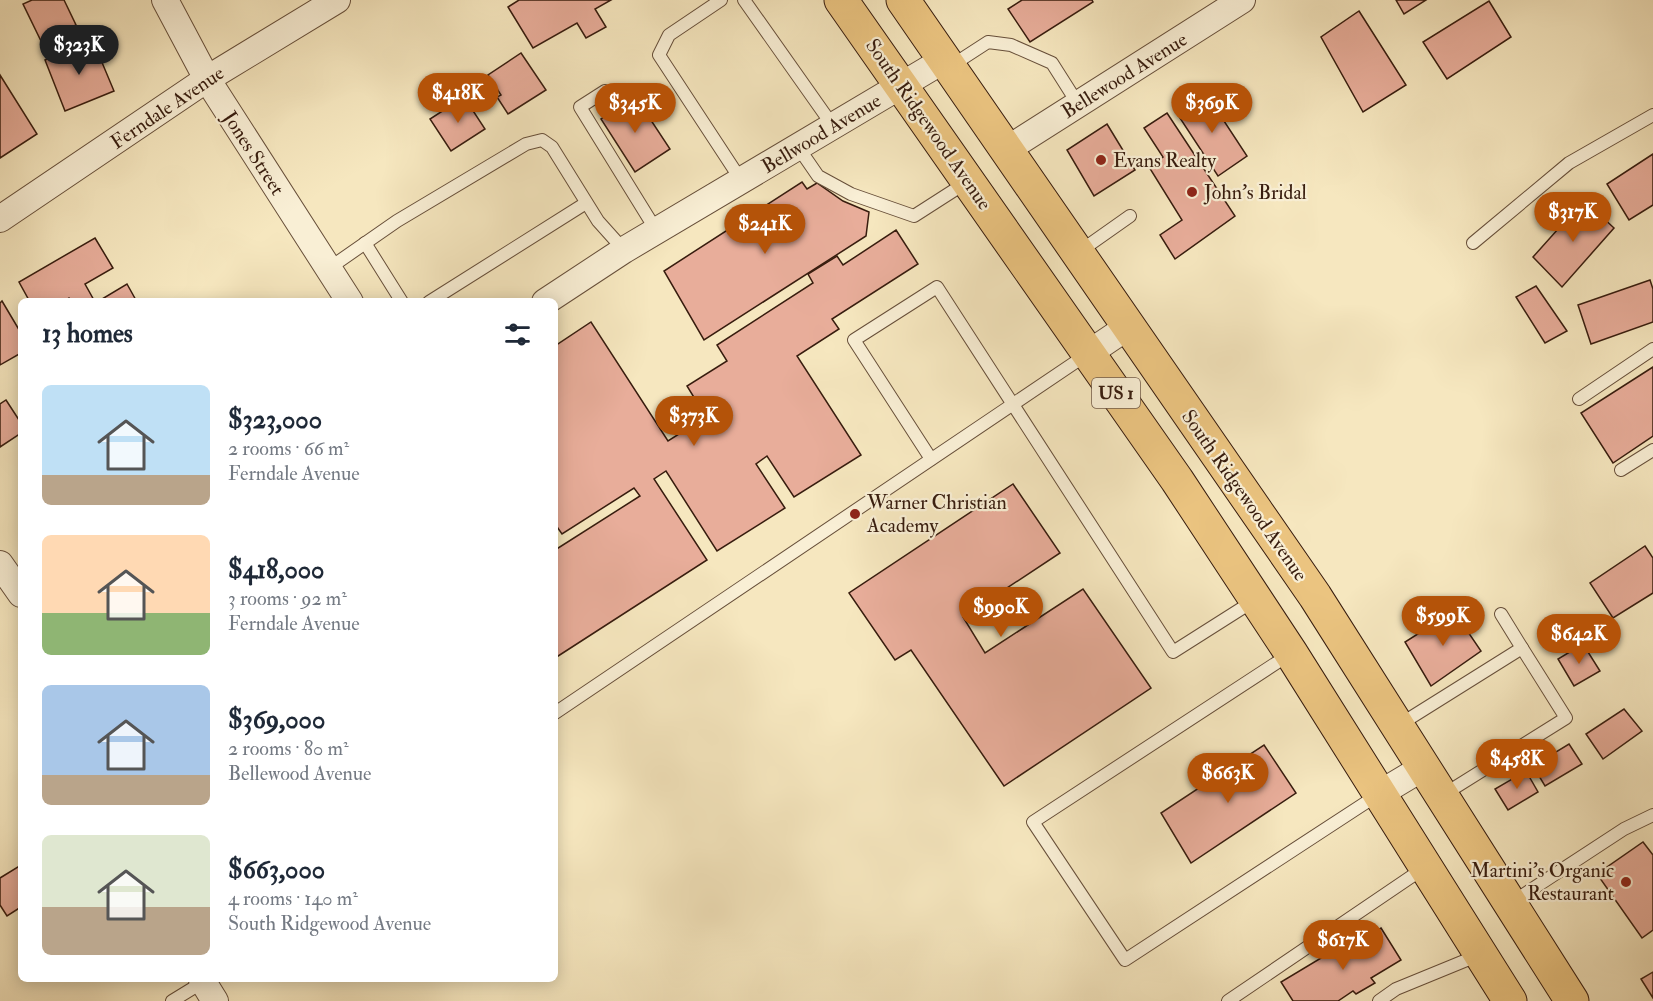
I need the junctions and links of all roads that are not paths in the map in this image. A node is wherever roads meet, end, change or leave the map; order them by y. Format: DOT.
graph roads {
  1 [pos="165,0"];
  2 [pos="337,0"];
  3 [pos="721,0"];
  4 [pos="744,0"];
  5 [pos="841,0"];
  6 [pos="903,0"];
  7 [pos="1242,0"];
  8 [pos="947,64"];
  9 [pos="207,79"];
  10 [pos="901,86"];
  11 [pos="605,91"];
  12 [pos="1078,104"];
  13 [pos="1653,115"];
  14 [pos="833,126"];
  15 [pos="798,147"];
  16 [pos="1006,150"];
  17 [pos="741,180"];
  18 [pos="969,181"];
  19 [pos="586,203"];
  20 [pos="1130,216"];
  21 [pos="0,219"];
  22 [pos="656,230"];
  23 [pos="365,243"];
  24 [pos="1473,243"];
  25 [pos="624,250"];
  26 [pos="1078,253"];
  27 [pos="328,268"];
  28 [pos="347,298"];
  29 [pos="399,298"];
  30 [pos="435,298"];
  31 [pos="551,298"];
  32 [pos="1129,326"];
  33 [pos="1653,350"];
  34 [pos="1089,353"];
  35 [pos="1579,399"];
  36 [pos="1013,405"];
  37 [pos="1653,450"];
  38 [pos="931,459"];
  39 [pos="1621,470"];
  40 [pos="0,564"];
  41 [pos="18,590"];
  42 [pos="1256,599"];
  43 [pos="1501,614"];
  44 [pos="1522,648"];
  45 [pos="1291,653"];
  46 [pos="558,711"];
  47 [pos="1398,726"];
  48 [pos="1424,767"];
  49 [pos="1379,794"];
  50 [pos="1442,796"];
  51 [pos="1653,815"];
  52 [pos="1425,867"];
  53 [pos="1510,904"];
  54 [pos="1480,954"];
  55 [pos="207,987"];
  56 [pos="171,1001"];
  57 [pos="1228,1001"];
  58 [pos="1379,1001"];
  59 [pos="1510,1001"];
  60 [pos="1572,1001"];
  1 -- 9 [label="street, Jones Street"];
  2 -- 9 [label="street, Ferndale Avenue"];
  3 -- 17 [label="lane"];
  4 -- 14 [label="lane"];
  5 -- 10 [label="main road, South Ridgewood Avenue / US 1"];
  6 -- 8 [label="main road, South Ridgewood Avenue / US 1"];
  7 -- 12 [label="street, Bellewood Avenue"];
  8 -- 10 [label="street, Bellwood Avenue"];
  8 -- 12 [label="lane"];
  8 -- 16 [label="main road, South Ridgewood Avenue / US 1"];
  9 -- 21 [label="street, Ferndale Avenue"];
  9 -- 27 [label="street, Jones Street"];
  10 -- 14 [label="street, Bellwood Avenue"];
  10 -- 18 [label="main road, South Ridgewood Avenue / US 1"];
  11 -- 22 [label="lane"];
  12 -- 16 [label="street, Bellewood Avenue"];
  13 -- 24 [label="lane"];
  14 -- 15 [label="street, Bellwood Avenue"];
  15 -- 17 [label="street, Bellwood Avenue"];
  15 -- 18 [label="lane"];
  16 -- 26 [label="main road, South Ridgewood Avenue / US 1"];
  17 -- 22 [label="street, Bellwood Avenue"];
  18 -- 34 [label="main road, South Ridgewood Avenue / US 1"];
  19 -- 23 [label="lane"];
  19 -- 25 [label="lane"];
  19 -- 30 [label="lane"];
  20 -- 26 [label="lane"];
  22 -- 25 [label="street, Bellwood Avenue"];
  23 -- 27 [label="lane"];
  23 -- 29 [label="lane"];
  25 -- 31 [label="street, Bellwood Avenue"];
  26 -- 32 [label="main road, South Ridgewood Avenue / US 1"];
  27 -- 28 [label="street, Jones Street"];
  32 -- 34 [label="street"];
  32 -- 47 [label="main road, South Ridgewood Avenue / US 1"];
  33 -- 35 [label="lane"];
  34 -- 36 [label="lane"];
  34 -- 42 [label="main road, South Ridgewood Avenue / US 1"];
  36 -- 38 [label="lane"];
  36 -- 38 [label="lane"];
  36 -- 42 [label="lane"];
  37 -- 39 [label="lane"];
  38 -- 46 [label="lane"];
  40 -- 41 [label="street"];
  42 -- 45 [label="main road, South Ridgewood Avenue / US 1"];
  43 -- 44 [label="lane"];
  44 -- 47 [label="lane"];
  44 -- 50 [label="lane"];
  45 -- 49 [label="main road, South Ridgewood Avenue / US 1"];
  45 -- 49 [label="lane"];
  47 -- 48 [label="main road, South Ridgewood Avenue / US 1"];
  48 -- 49 [label="street"];
  48 -- 50 [label="main road, South Ridgewood Avenue / US 1"];
  49 -- 52 [label="main road, South Ridgewood Avenue / US 1"];
  50 -- 53 [label="main road, South Ridgewood Avenue / US 1"];
  51 -- 53 [label="lane"];
  52 -- 54 [label="main road, South Ridgewood Avenue / US 1"];
  52 -- 57 [label="lane"];
  53 -- 60 [label="main road, South Ridgewood Avenue / US 1"];
  54 -- 58 [label="lane"];
  54 -- 59 [label="main road, South Ridgewood Avenue / US 1"];
  55 -- 56 [label="lane"];
}
